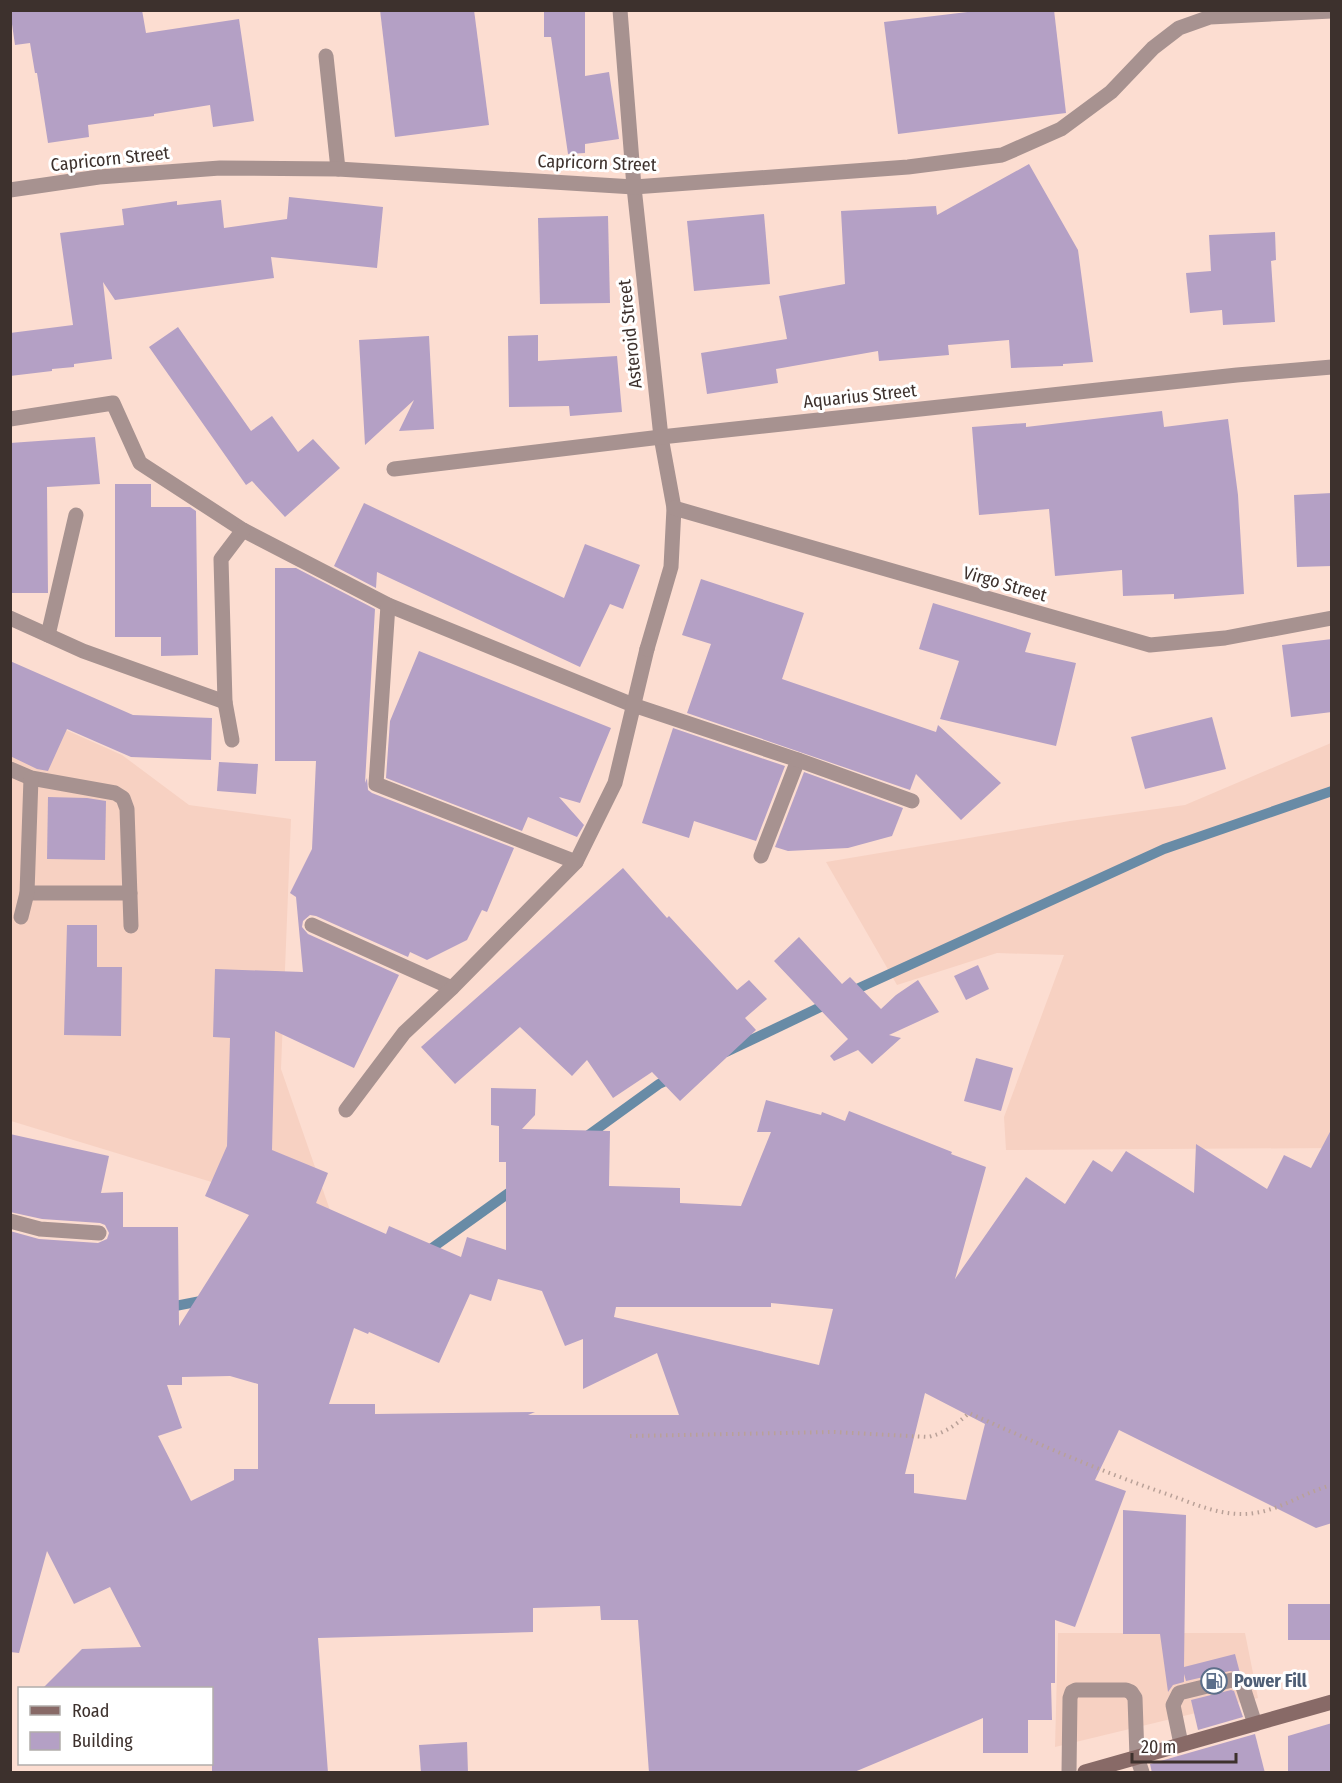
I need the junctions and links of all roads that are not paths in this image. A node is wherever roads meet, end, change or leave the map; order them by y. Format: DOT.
graph roads {
  1 [pos="620,10"];
  2 [pos="1332,11"];
  3 [pos="1208,14"];
  4 [pos="326,56"];
  5 [pos="338,169"];
  6 [pos="634,187"];
  7 [pos="10,190"];
  8 [pos="1332,367"];
  9 [pos="10,419"];
  10 [pos="661,437"];
  11 [pos="394,469"];
  12 [pos="674,508"];
  13 [pos="76,515"];
  14 [pos="243,530"];
  15 [pos="388,605"];
  16 [pos="10,618"];
  17 [pos="1332,618"];
  18 [pos="48,635"];
  19 [pos="225,702"];
  20 [pos="633,705"];
  21 [pos="232,740"];
  22 [pos="798,760"];
  23 [pos="10,769"];
  24 [pos="31,778"];
  25 [pos="912,801"];
  26 [pos="761,856"];
  27 [pos="576,862"];
  28 [pos="27,893"];
  29 [pos="130,893"];
  30 [pos="21,917"];
  31 [pos="312,925"];
  32 [pos="131,926"];
  33 [pos="452,988"];
  34 [pos="346,1110"];
  35 [pos="10,1221"];
  36 [pos="99,1233"];
  37 [pos="1332,1702"];
  38 [pos="1255,1724"];
  39 [pos="1181,1744"];
  40 [pos="1137,1757"];
  41 [pos="1069,1773"];
  42 [pos="1085,1773"];
  43 [pos="1142,1773"];
  1 -- 6 [label="street, Asteroid Street"];
  2 -- 3 [label="street, Capricorn Street"];
  3 -- 6 [label="street, Capricorn Street"];
  4 -- 5 [label="street"];
  5 -- 6 [label="street, Capricorn Street"];
  5 -- 7 [label="street, Capricorn Street"];
  6 -- 10 [label="street, Asteroid Street"];
  8 -- 10 [label="street, Aquarius Street"];
  9 -- 14 [label="street"];
  10 -- 11 [label="street, Aquarius Street"];
  10 -- 12 [label="street, Asteroid Street"];
  12 -- 17 [label="street, Virgo Street"];
  12 -- 20 [label="street, Asteroid Street"];
  13 -- 18 [label="street"];
  14 -- 15 [label="street"];
  14 -- 19 [label="street"];
  15 -- 20 [label="street"];
  15 -- 27 [label="street"];
  16 -- 18 [label="street"];
  18 -- 19 [label="street"];
  19 -- 21 [label="street"];
  20 -- 22 [label="street"];
  20 -- 27 [label="street, Asteroid Street"];
  22 -- 25 [label="street"];
  22 -- 26 [label="street"];
  23 -- 24 [label="street"];
  24 -- 28 [label="street"];
  24 -- 29 [label="street"];
  27 -- 33 [label="street, Asteroid Street"];
  28 -- 29 [label="street"];
  28 -- 30 [label="street"];
  29 -- 32 [label="street"];
  31 -- 33 [label="street"];
  33 -- 34 [label="street, Asteroid Street"];
  35 -- 36 [label="street"];
  37 -- 38 [label="main road"];
  38 -- 39 [label="main road"];
  38 -- 39 [label="street"];
  39 -- 40 [label="main road"];
  40 -- 41 [label="street"];
  40 -- 42 [label="main road"];
  40 -- 43 [label="street"];
}
